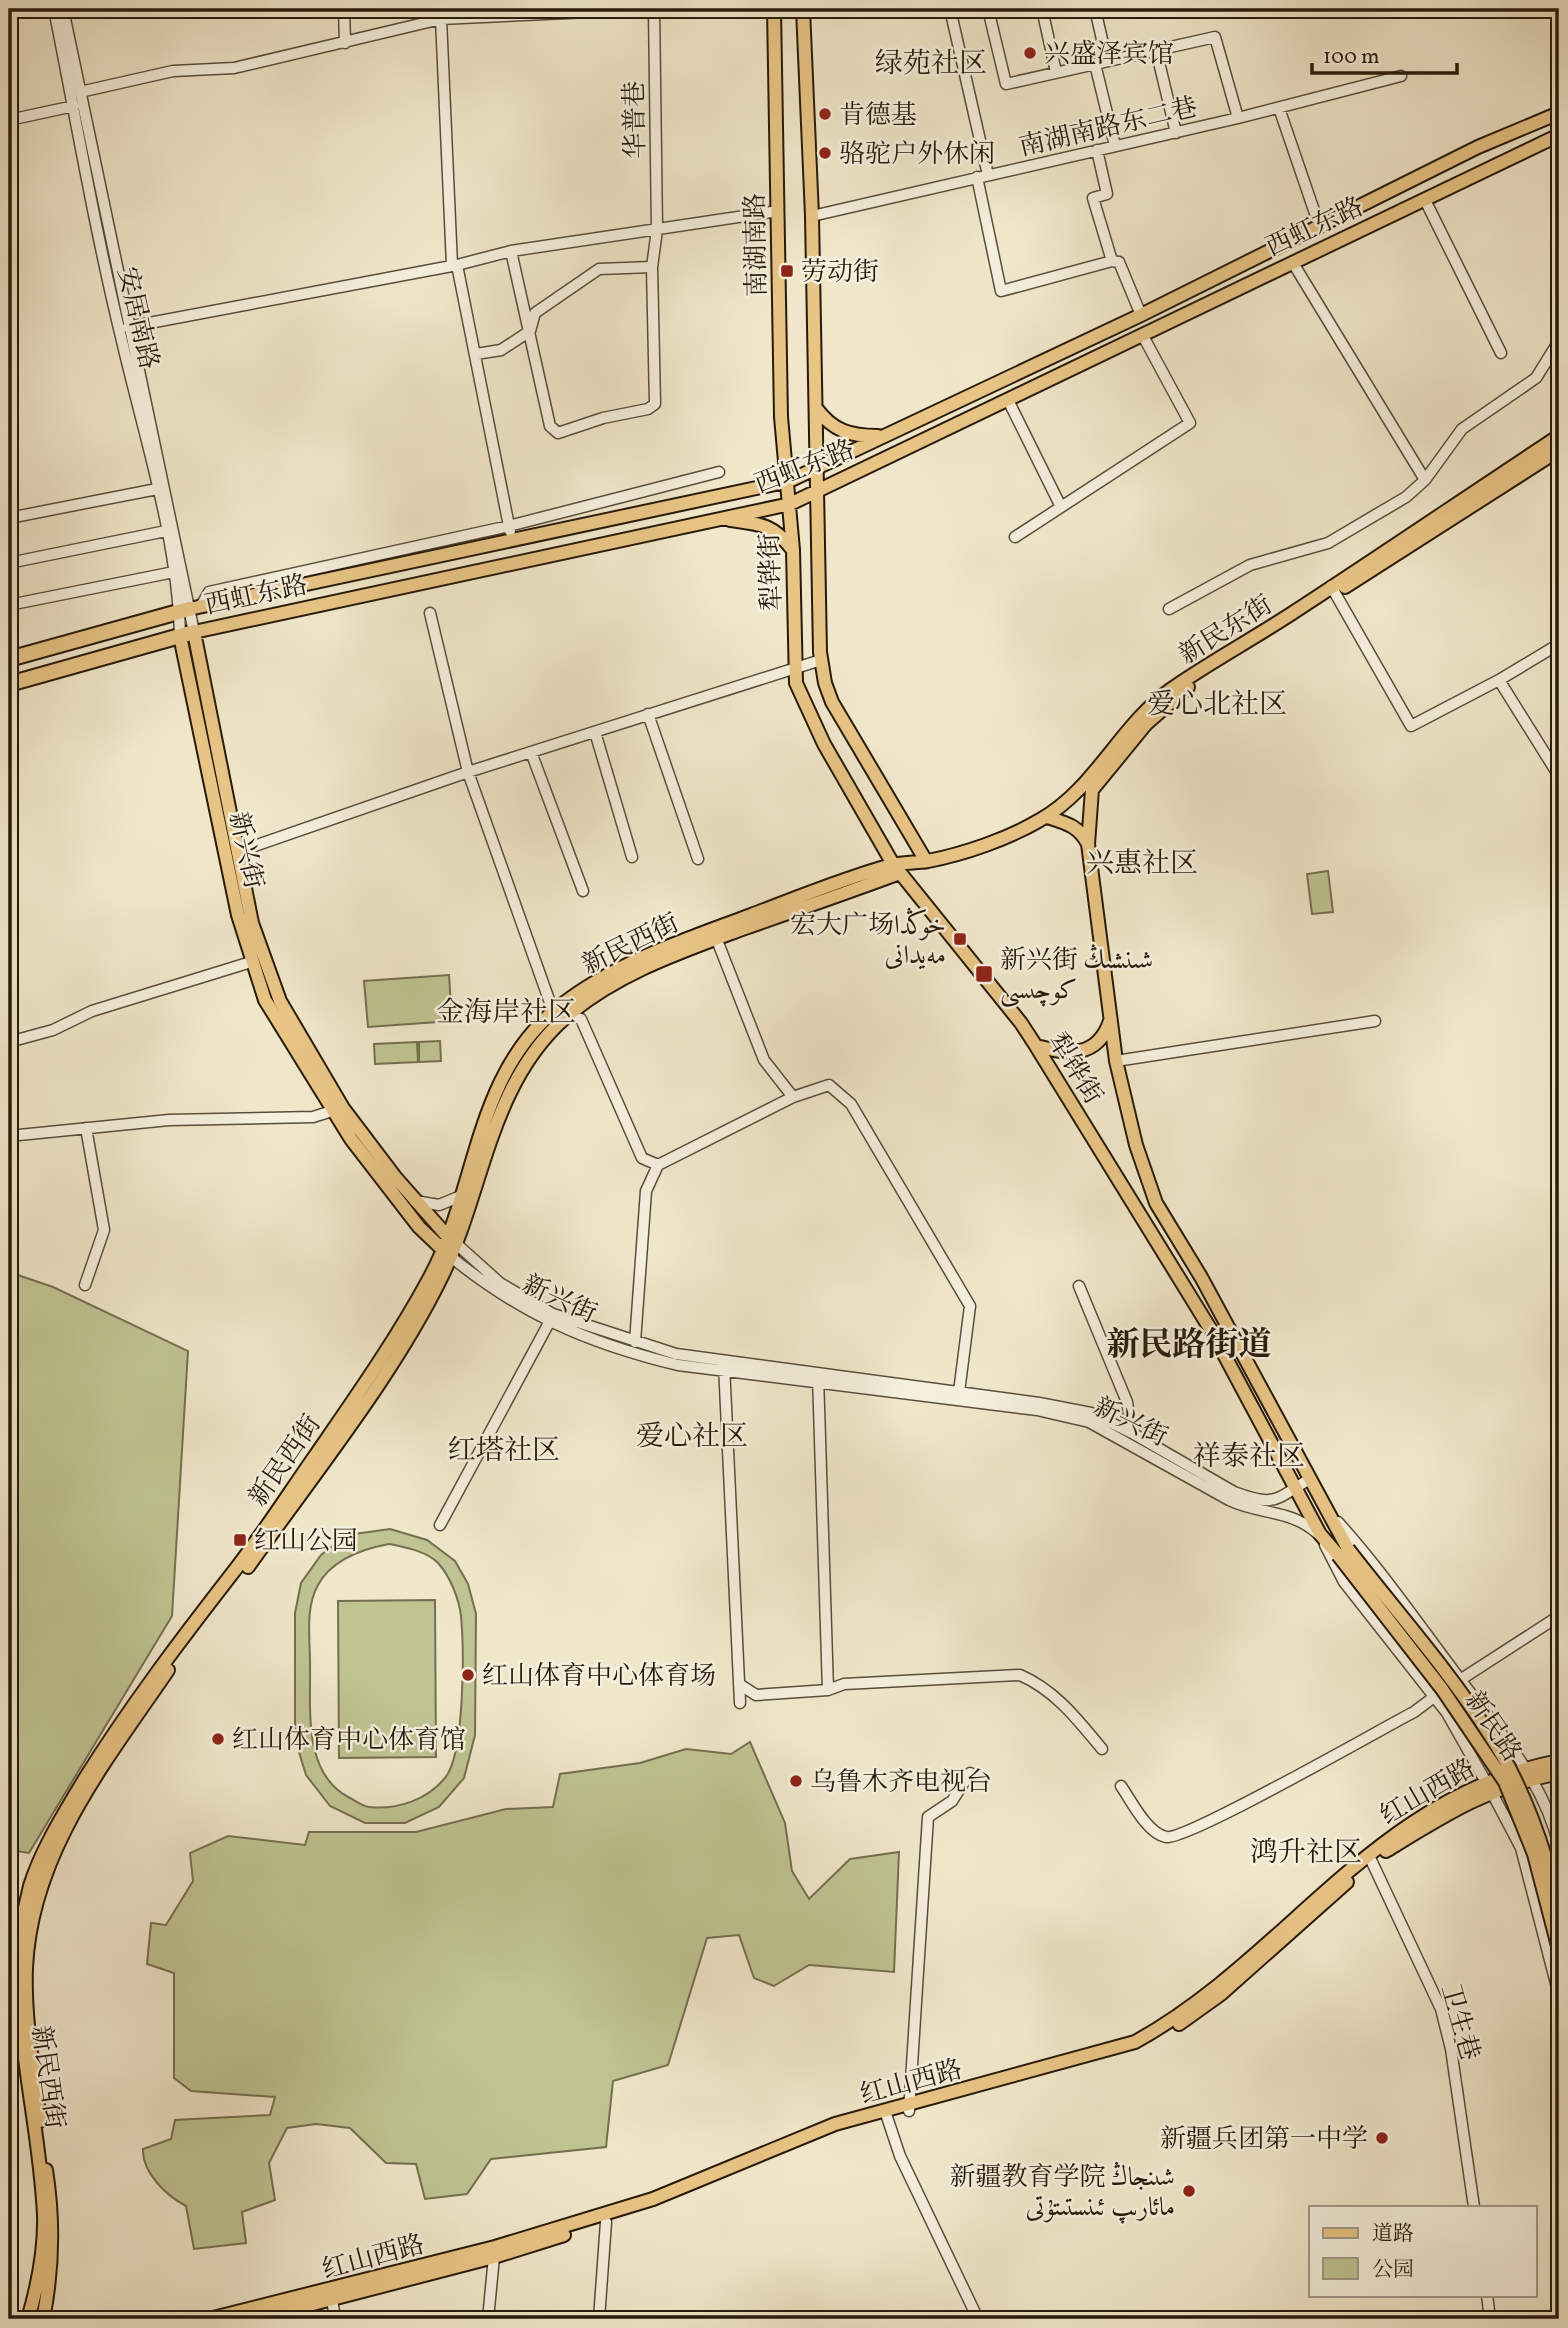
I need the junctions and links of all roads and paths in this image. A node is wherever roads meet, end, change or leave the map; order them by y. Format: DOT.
graph roads {
  1 [pos="54,9"];
  2 [pos="63,9"];
  3 [pos="344,9"];
  4 [pos="654,9"];
  5 [pos="774,9"];
  6 [pos="803,9"];
  7 [pos="950,9"];
  8 [pos="988,9"];
  9 [pos="1042,9"];
  10 [pos="1095,9"];
  11 [pos="441,19"];
  12 [pos="345,43"];
  13 [pos="1156,50"];
  14 [pos="1107,61"];
  15 [pos="1095,64"];
  16 [pos="1056,72"];
  17 [pos="1401,76"];
  18 [pos="80,92"];
  19 [pos="74,106"];
  20 [pos="1279,107"];
  21 [pos="1559,113"];
  22 [pos="1238,118"];
  23 [pos="9,120"];
  24 [pos="1176,133"];
  25 [pos="1559,135"];
  26 [pos="1115,146"];
  27 [pos="1097,150"];
  28 [pos="983,176"];
  29 [pos="1425,201"];
  30 [pos="778,211"];
  31 [pos="812,216"];
  32 [pos="1320,228"];
  33 [pos="657,230"];
  34 [pos="510,251"];
  35 [pos="1112,261"];
  36 [pos="1293,263"];
  37 [pos="454,265"];
  38 [pos="652,267"];
  39 [pos="1141,314"];
  40 [pos="128,327"];
  41 [pos="530,331"];
  42 [pos="1143,336"];
  43 [pos="1559,341"];
  44 [pos="1501,353"];
  45 [pos="476,354"];
  46 [pos="1008,400"];
  47 [pos="816,408"];
  48 [pos="882,436"];
  49 [pos="1559,436"];
  50 [pos="1559,450"];
  51 [pos="818,467"];
  52 [pos="719,472"];
  53 [pos="1425,480"];
  54 [pos="789,481"];
  55 [pos="157,489"];
  56 [pos="818,493"];
  57 [pos="790,504"];
  58 [pos="1061,507"];
  59 [pos="9,518"];
  60 [pos="719,519"];
  61 [pos="509,526"];
  62 [pos="166,531"];
  63 [pos="1015,537"];
  64 [pos="512,542"];
  65 [pos="793,550"];
  66 [pos="9,563"];
  67 [pos="174,572"];
  68 [pos="1333,590"];
  69 [pos="9,605"];
  70 [pos="190,609"];
  71 [pos="1169,609"];
  72 [pos="430,613"];
  73 [pos="187,634"];
  74 [pos="1559,644"];
  75 [pos="9,659"];
  76 [pos="821,660"];
  77 [pos="795,667"];
  78 [pos="1499,680"];
  79 [pos="9,684"];
  80 [pos="648,714"];
  81 [pos="594,732"];
  82 [pos="531,752"];
  83 [pos="468,772"];
  84 [pos="1559,776"];
  85 [pos="1047,817"];
  86 [pos="1088,844"];
  87 [pos="237,852"];
  88 [pos="632,857"];
  89 [pos="698,859"];
  90 [pos="926,861"];
  91 [pos="896,869"];
  92 [pos="583,891"];
  93 [pos="715,934"];
  94 [pos="251,962"];
  95 [pos="553,1012"];
  96 [pos="568,1016"];
  97 [pos="1111,1020"];
  98 [pos="1375,1021"];
  99 [pos="9,1042"];
  100 [pos="1036,1046"];
  101 [pos="1116,1061"];
  102 [pos="793,1097"];
  103 [pos="332,1111"];
  104 [pos="86,1128"];
  105 [pos="9,1136"];
  106 [pos="658,1166"];
  107 [pos="461,1196"];
  108 [pos="415,1201"];
  109 [pos="452,1240"];
  110 [pos="447,1253"];
  111 [pos="85,1284"];
  112 [pos="1079,1286"];
  113 [pos="551,1318"];
  114 [pos="635,1342"];
  115 [pos="724,1366"];
  116 [pos="818,1377"];
  117 [pos="959,1392"];
  118 [pos="1132,1433"];
  119 [pos="1310,1479"];
  120 [pos="1294,1489"];
  121 [pos="1328,1512"];
  122 [pos="440,1525"];
  123 [pos="1320,1534"];
  124 [pos="1343,1552"];
  125 [pos="1559,1616"];
  126 [pos="1460,1681"];
  127 [pos="739,1684"];
  128 [pos="828,1690"];
  129 [pos="1434,1697"];
  130 [pos="740,1703"];
  131 [pos="1102,1749"];
  132 [pos="1559,1761"];
  133 [pos="970,1773"];
  134 [pos="1528,1773"];
  135 [pos="1559,1773"];
  136 [pos="1121,1786"];
  137 [pos="1489,1786"];
  138 [pos="1559,1846"];
  139 [pos="1371,1860"];
  140 [pos="1559,1906"];
  141 [pos="1559,1950"];
  142 [pos="1559,1995"];
  143 [pos="909,2108"];
  144 [pos="887,2117"];
  145 [pos="1474,2206"];
  146 [pos="606,2222"];
  147 [pos="494,2257"];
  148 [pos="1486,2296"];
  149 [pos="332,2299"];
  150 [pos="28,2319"];
  151 [pos="43,2319"];
  152 [pos="209,2319"];
  153 [pos="255,2319"];
  154 [pos="335,2319"];
  155 [pos="488,2319"];
  156 [pos="599,2319"];
  157 [pos="978,2319"];
  158 [pos="1490,2319"];
  1 -- 19 [label="street, 安居南路"];
  2 -- 18 [label="street, 安居南路"];
  3 -- 12 [label="street"];
  4 -- 11 [label="street"];
  4 -- 33 [label="street, 华普巷"];
  5 -- 30 [label="main road, 南湖南路"];
  6 -- 31 [label="main road"];
  7 -- 28 [label="street, 南湖南路东二巷"];
  8 -- 16 [label="street, 南湖南路东二巷"];
  9 -- 16 [label="street"];
  10 -- 14 [label="street"];
  11 -- 12 [label="street"];
  11 -- 37 [label="street"];
  12 -- 18 [label="street"];
  13 -- 14 [label="street, 南湖南路东二巷"];
  13 -- 22 [label="street, 南湖南路东二巷"];
  13 -- 24 [label="street"];
  14 -- 15 [label="street, 南湖南路东二巷"];
  15 -- 16 [label="street, 南湖南路东二巷"];
  15 -- 26 [label="street"];
  17 -- 20 [label="street, 南湖南路东二巷"];
  18 -- 40 [label="street, 安居南路"];
  19 -- 23 [label="street"];
  19 -- 55 [label="street, 安居南路"];
  20 -- 22 [label="street, 南湖南路东二巷"];
  20 -- 32 [label="street"];
  21 -- 32 [label="main road, 西虹东路"];
  22 -- 24 [label="street, 南湖南路东二巷"];
  24 -- 26 [label="street, 南湖南路东二巷"];
  25 -- 29 [label="main road, 西虹东路"];
  26 -- 27 [label="street, 南湖南路东二巷"];
  27 -- 28 [label="street, 南湖南路东二巷"];
  27 -- 35 [label="street"];
  28 -- 31 [label="street, 南湖南路东二巷"];
  28 -- 35 [label="street"];
  29 -- 36 [label="main road, 西虹东路"];
  29 -- 44 [label="street"];
  30 -- 33 [label="street"];
  30 -- 54 [label="main road, 南湖南路"];
  31 -- 47 [label="main road"];
  32 -- 39 [label="main road, 西虹东路"];
  33 -- 34 [label="street"];
  33 -- 38 [label="street, 华普巷"];
  34 -- 37 [label="street"];
  34 -- 41 [label="street"];
  35 -- 39 [label="street"];
  36 -- 42 [label="main road, 西虹东路"];
  36 -- 53 [label="street"];
  37 -- 40 [label="street"];
  37 -- 45 [label="street"];
  38 -- 41 [label="street"];
  38 -- 41 [label="street, 华普巷"];
  39 -- 48 [label="main road, 西虹东路"];
  40 -- 70 [label="street, 安居南路"];
  41 -- 45 [label="street"];
  42 -- 46 [label="main road, 西虹东路"];
  42 -- 58 [label="street"];
  43 -- 53 [label="street"];
  45 -- 61 [label="street"];
  46 -- 56 [label="main road, 西虹东路"];
  46 -- 58 [label="street"];
  47 -- 48 [label="main road"];
  47 -- 51 [label="main road"];
  48 -- 51 [label="main road, 西虹东路"];
  49 -- 68 [label="main road, 新民东街"];
  50 -- 68 [label="main road, 新民东街"];
  51 -- 54 [label="main road, 西虹东路"];
  51 -- 56 [label="main road, 犁铧街"];
  52 -- 61 [label="street"];
  53 -- 71 [label="street"];
  54 -- 57 [label="main road, 犁铧街"];
  54 -- 64 [label="main road, 西虹东路"];
  55 -- 59 [label="street"];
  55 -- 62 [label="street, 安居南路"];
  56 -- 57 [label="main road, 西虹东路"];
  56 -- 76 [label="main road, 犁铧街"];
  57 -- 60 [label="main road, 西虹东路"];
  57 -- 65 [label="main road, 犁铧街"];
  58 -- 63 [label="street"];
  60 -- 65 [label="main road"];
  60 -- 73 [label="main road, 西虹东路"];
  61 -- 64 [label="street"];
  61 -- 70 [label="street"];
  62 -- 66 [label="street"];
  62 -- 67 [label="street, 安居南路"];
  64 -- 70 [label="main road, 西虹东路"];
  65 -- 77 [label="main road, 犁铧街"];
  67 -- 69 [label="street"];
  67 -- 70 [label="street, 安居南路"];
  68 -- 78 [label="street"];
  68 -- 85 [label="main road, 新民东街"];
  68 -- 86 [label="main road, 新民东街"];
  70 -- 73 [label="street, 安居南路"];
  70 -- 75 [label="highway, 西虹东路"];
  72 -- 83 [label="street"];
  73 -- 79 [label="highway, 西虹东路"];
  73 -- 87 [label="main road, 新兴街"];
  73 -- 94 [label="main road, 新兴街"];
  74 -- 78 [label="street"];
  76 -- 77 [label="street"];
  76 -- 90 [label="main road, 犁铧街"];
  77 -- 80 [label="street"];
  77 -- 91 [label="main road, 犁铧街"];
  78 -- 84 [label="street"];
  80 -- 81 [label="street"];
  80 -- 89 [label="street"];
  81 -- 82 [label="street"];
  81 -- 88 [label="street"];
  82 -- 83 [label="street"];
  82 -- 92 [label="street"];
  83 -- 87 [label="street"];
  83 -- 95 [label="street"];
  85 -- 86 [label="main road"];
  85 -- 90 [label="main road, 新民东街"];
  86 -- 97 [label="main road, 犁铧街"];
  87 -- 108 [label="main road, 新兴街"];
  90 -- 91 [label="main road, 新民西街"];
  91 -- 93 [label="main road, 新民西街"];
  91 -- 100 [label="main road, 犁铧街"];
  93 -- 95 [label="main road, 新民西街"];
  93 -- 96 [label="main road, 新民西街"];
  93 -- 102 [label="street"];
  94 -- 99 [label="street"];
  94 -- 103 [label="main road, 新兴街"];
  95 -- 96 [label="street"];
  95 -- 107 [label="main road, 新民西街"];
  96 -- 106 [label="street"];
  96 -- 109 [label="main road, 新民西街"];
  97 -- 100 [label="main road"];
  97 -- 101 [label="main road, 犁铧街"];
  98 -- 101 [label="street"];
  100 -- 120 [label="main road, 犁铧街"];
  101 -- 119 [label="main road, 犁铧街"];
  102 -- 106 [label="street"];
  102 -- 117 [label="street"];
  103 -- 104 [label="street"];
  103 -- 110 [label="main road, 新兴街"];
  104 -- 105 [label="street"];
  104 -- 111 [label="street"];
  106 -- 114 [label="street"];
  107 -- 108 [label="street"];
  107 -- 109 [label="main road, 新民西街"];
  108 -- 109 [label="main road, 新兴街"];
  109 -- 110 [label="main road, 新民西街"];
  109 -- 113 [label="street, 新兴街"];
  110 -- 113 [label="street, 新兴街"];
  110 -- 150 [label="main road, 新民西街"];
  110 -- 151 [label="main road, 新民西街"];
  112 -- 118 [label="street"];
  113 -- 114 [label="street, 新兴街"];
  113 -- 115 [label="street, 新兴街"];
  113 -- 122 [label="street"];
  114 -- 115 [label="street, 新兴街"];
  115 -- 116 [label="street, 新兴街"];
  115 -- 127 [label="street"];
  116 -- 117 [label="street, 新兴街"];
  116 -- 123 [label="street, 新兴街"];
  116 -- 128 [label="street"];
  117 -- 118 [label="street, 新兴街"];
  118 -- 120 [label="street, 新兴街"];
  119 -- 120 [label="street, 新兴街"];
  119 -- 121 [label="main road, 犁铧街"];
  120 -- 123 [label="main road, 犁铧街"];
  121 -- 124 [label="main road, 犁铧街"];
  121 -- 126 [label="street"];
  123 -- 124 [label="main road, 犁铧街"];
  123 -- 129 [label="street"];
  124 -- 140 [label="main road, 新民路, bridge"];
  124 -- 141 [label="main road, 新民路, bridge"];
  125 -- 126 [label="street"];
  126 -- 134 [label="street"];
  127 -- 128 [label="street"];
  127 -- 130 [label="street"];
  128 -- 131 [label="street"];
  129 -- 136 [label="street"];
  129 -- 137 [label="street"];
  132 -- 134 [label="main road, 红山西路"];
  133 -- 143 [label="street"];
  134 -- 135 [label="main road, 红山西路"];
  134 -- 137 [label="main road, 红山西路"];
  134 -- 138 [label="street"];
  137 -- 139 [label="main road, 红山西路"];
  137 -- 142 [label="street"];
  137 -- 143 [label="main road, 红山西路"];
  139 -- 143 [label="main road, 红山西路"];
  139 -- 145 [label="street, 卫生巷"];
  143 -- 144 [label="main road, 红山西路"];
  143 -- 152 [label="main road, 红山西路"];
  144 -- 146 [label="main road, 红山西路"];
  144 -- 157 [label="street"];
  146 -- 147 [label="main road, 红山西路"];
  146 -- 156 [label="street"];
  147 -- 149 [label="main road, 红山西路"];
  147 -- 155 [label="street"];
  148 -- 158 [label="street"];
  149 -- 153 [label="main road, 红山西路"];
  149 -- 154 [label="street"];
}
